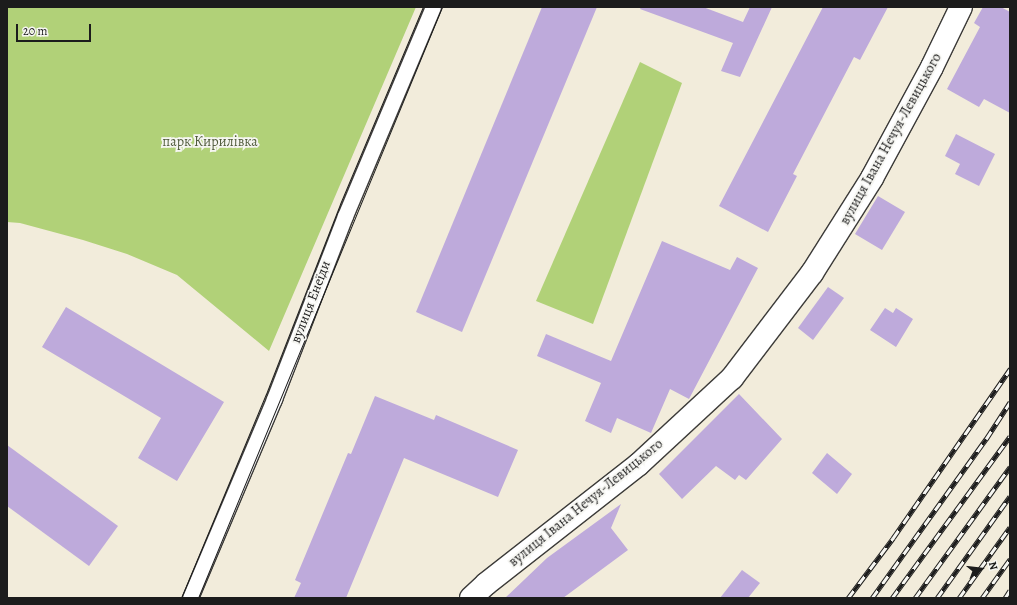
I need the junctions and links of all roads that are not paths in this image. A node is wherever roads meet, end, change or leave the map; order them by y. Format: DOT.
graph roads {
  1 [pos="433,7"];
  2 [pos="961,7"];
  3 [pos="190,598"];
  4 [pos="471,598"];
  1 -- 3 [label="street, вулиця Енеїди"];
  2 -- 4 [label="street, вулиця Івана Нечуя-Левицького"];
}
